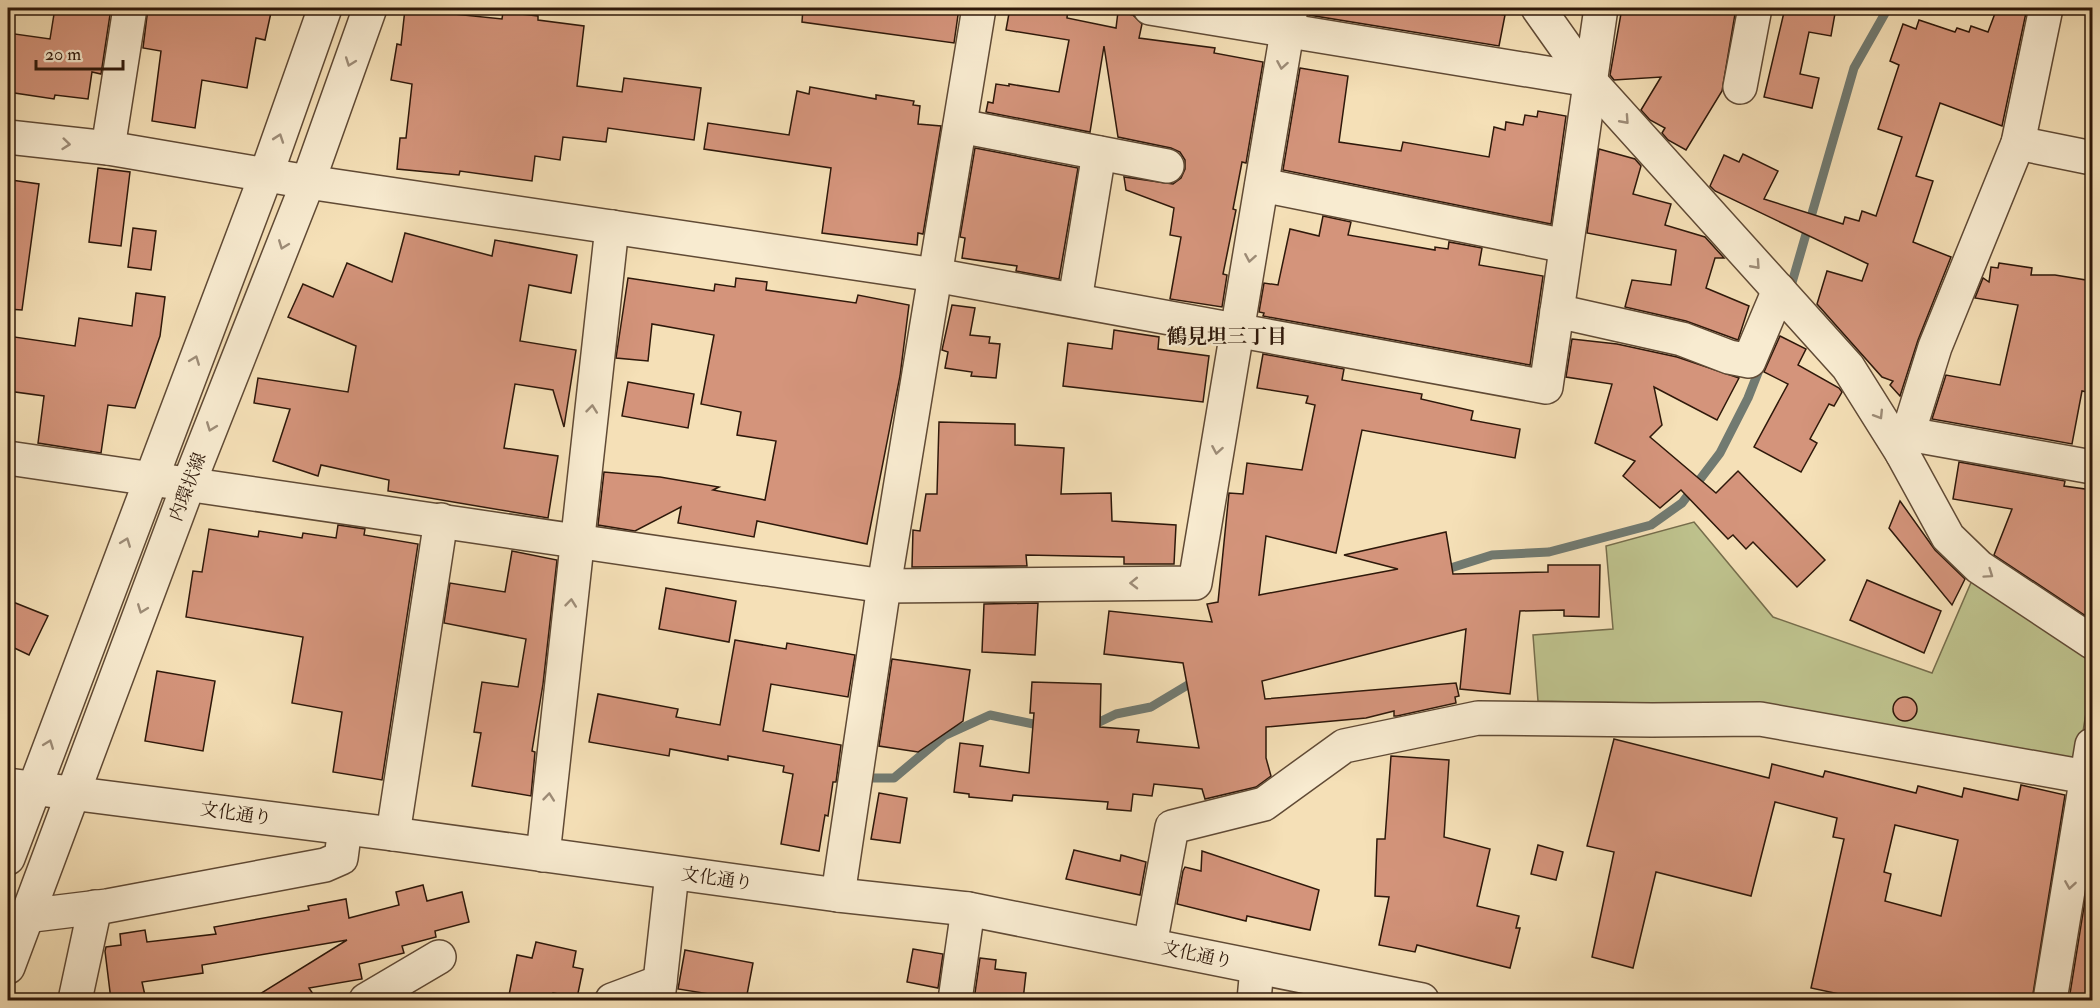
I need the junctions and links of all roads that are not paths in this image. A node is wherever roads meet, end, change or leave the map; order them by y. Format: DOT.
graph roads {
  1 [pos="130,8"];
  2 [pos="325,8"];
  3 [pos="370,8"];
  4 [pos="979,8"];
  5 [pos="1150,8"];
  6 [pos="1538,8"];
  7 [pos="1601,8"];
  8 [pos="1755,8"];
  9 [pos="2046,8"];
  10 [pos="1290,19"];
  11 [pos="1589,80"];
  12 [pos="1740,87"];
  13 [pos="960,126"];
  14 [pos="8,138"];
  15 [pos="2018,143"];
  16 [pos="108,148"];
  17 [pos="1099,153"];
  18 [pos="2092,158"];
  19 [pos="1167,166"];
  20 [pos="266,175"];
  21 [pos="308,182"];
  22 [pos="1262,184"];
  23 [pos="612,227"];
  24 [pos="1566,246"];
  25 [pos="935,275"];
  26 [pos="1779,290"];
  27 [pos="1075,300"];
  28 [pos="1557,311"];
  29 [pos="1237,329"];
  30 [pos="1905,443"];
  31 [pos="8,458"];
  32 [pos="2092,467"];
  33 [pos="150,479"];
  34 [pos="189,483"];
  35 [pos="441,520"];
  36 [pos="578,540"];
  37 [pos="884,586"];
  38 [pos="2092,642"];
  39 [pos="2092,745"];
  40 [pos="2090,778"];
  41 [pos="20,787"];
  42 [pos="73,792"];
  43 [pos="345,828"];
  44 [pos="393,834"];
  45 [pos="543,855"];
  46 [pos="8,858"];
  47 [pos="672,873"];
  48 [pos="838,895"];
  49 [pos="94,908"];
  50 [pos="968,909"];
  51 [pos="17,917"];
  52 [pos="1150,945"];
  53 [pos="439,957"];
  54 [pos="8,967"];
  55 [pos="1257,968"];
  56 [pos="659,991"];
  57 [pos="75,1000"];
  58 [pos="366,1000"];
  59 [pos="612,1000"];
  60 [pos="956,1000"];
  61 [pos="1254,1000"];
  62 [pos="1422,1000"];
  63 [pos="2050,1000"];
  1 -- 16 [label="street"];
  20 -- 2 [label="street, one-way"];
  3 -- 21 [label="street, 内環状線, one-way"];
  4 -- 13 [label="street"];
  5 -- 10 [label="street"];
  6 -- 11 [label="street"];
  7 -- 11 [label="street"];
  8 -- 12 [label="street"];
  9 -- 15 [label="street"];
  10 -- 11 [label="street"];
  10 -- 22 [label="street, one-way"];
  11 -- 24 [label="street"];
  11 -- 26 [label="street, one-way"];
  13 -- 17 [label="street"];
  13 -- 25 [label="street"];
  14 -- 16 [label="street, one-way"];
  15 -- 18 [label="street"];
  15 -- 30 [label="street"];
  16 -- 20 [label="street"];
  17 -- 19 [label="street"];
  17 -- 27 [label="street"];
  20 -- 21 [label="street"];
  33 -- 20 [label="street, one-way"];
  21 -- 23 [label="street"];
  21 -- 34 [label="street, 内環状線, one-way"];
  22 -- 24 [label="street"];
  22 -- 29 [label="street, one-way"];
  23 -- 25 [label="street"];
  36 -- 23 [label="street, one-way"];
  24 -- 28 [label="street"];
  25 -- 27 [label="street"];
  25 -- 37 [label="street"];
  26 -- 28 [label="street"];
  26 -- 30 [label="street, one-way"];
  27 -- 29 [label="street"];
  28 -- 29 [label="street"];
  29 -- 37 [label="street, one-way"];
  30 -- 32 [label="street"];
  30 -- 38 [label="street, one-way"];
  31 -- 33 [label="street"];
  33 -- 34 [label="street"];
  41 -- 33 [label="street, one-way"];
  34 -- 35 [label="street"];
  34 -- 42 [label="street, 内環状線, one-way"];
  35 -- 36 [label="street"];
  35 -- 44 [label="street"];
  36 -- 37 [label="street"];
  45 -- 36 [label="street, one-way"];
  37 -- 48 [label="street"];
  39 -- 40 [label="street"];
  40 -- 52 [label="street"];
  40 -- 63 [label="street, one-way"];
  41 -- 42 [label="street, 文化通り"];
  41 -- 46 [label="street"];
  42 -- 43 [label="street, 文化通り"];
  42 -- 51 [label="street, 内環状線"];
  43 -- 44 [label="street, 文化通り"];
  43 -- 49 [label="street"];
  44 -- 45 [label="street, 文化通り"];
  45 -- 47 [label="street, 文化通り"];
  47 -- 48 [label="street, 文化通り"];
  47 -- 56 [label="street"];
  48 -- 50 [label="street, 文化通り"];
  49 -- 51 [label="street"];
  49 -- 57 [label="street"];
  50 -- 52 [label="street, 文化通り"];
  50 -- 60 [label="street"];
  51 -- 54 [label="street, 内環状線"];
  52 -- 55 [label="street, 文化通り"];
  53 -- 58 [label="street"];
  55 -- 61 [label="street"];
  55 -- 62 [label="street, 文化通り"];
  56 -- 59 [label="street"];
}
